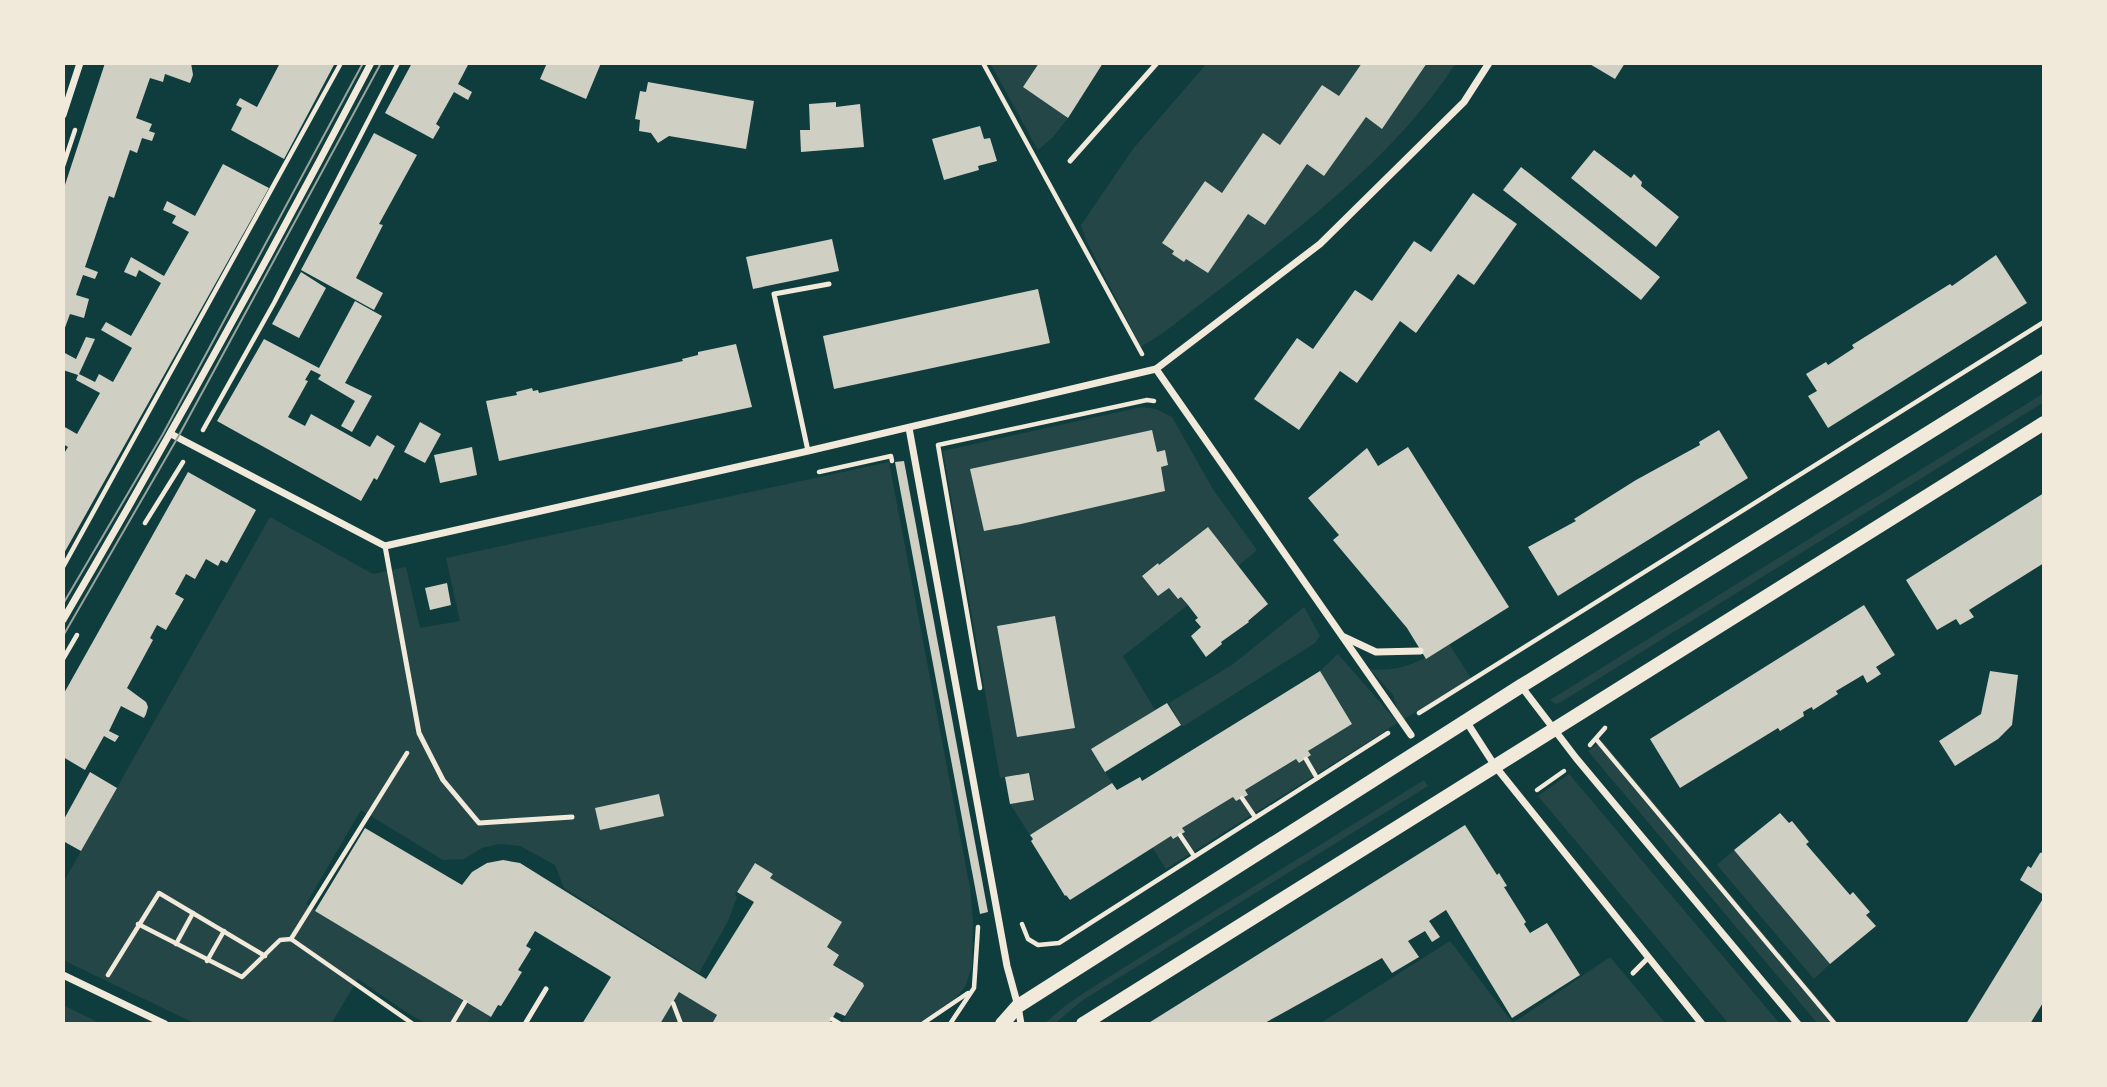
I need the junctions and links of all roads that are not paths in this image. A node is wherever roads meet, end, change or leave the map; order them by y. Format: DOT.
graph roads {
  1 [pos="80,63"];
  2 [pos="371,63"];
  3 [pos="1157,63"];
  4 [pos="1489,63"];
  5 [pos="63,115"];
  6 [pos="1070,162"];
  7 [pos="829,284"];
  8 [pos="2044,361"];
  9 [pos="1156,369"];
  10 [pos="2044,423"];
  11 [pos="909,428"];
  12 [pos="171,434"];
  13 [pos="808,452"];
  14 [pos="384,546"];
  15 [pos="63,620"];
  16 [pos="1343,636"];
  17 [pos="1420,651"];
  18 [pos="1521,686"];
  19 [pos="1465,721"];
  20 [pos="1553,729"];
  21 [pos="1411,735"];
  22 [pos="1495,766"];
  23 [pos="572,817"];
  24 [pos="1648,958"];
  25 [pos="1633,973"];
  26 [pos="63,975"];
  27 [pos="546,989"];
  28 [pos="1018,1006"];
  29 [pos="1083,1023"];
  30 [pos="165,1024"];
  31 [pos="525,1024"];
  32 [pos="1002,1024"];
  33 [pos="1021,1024"];
  34 [pos="1702,1024"];
  35 [pos="1798,1024"];
  1 -- 5 [label="street"];
  2 -- 12 [label="street"];
  3 -- 6 [label="lane"];
  4 -- 9 [label="street"];
  7 -- 13 [label="lane"];
  8 -- 18 [label="main road"];
  9 -- 11 [label="street"];
  9 -- 16 [label="street"];
  10 -- 20 [label="main road"];
  11 -- 13 [label="street"];
  11 -- 28 [label="street"];
  12 -- 14 [label="street"];
  12 -- 15 [label="street"];
  13 -- 14 [label="street"];
  14 -- 23 [label="lane"];
  16 -- 17 [label="street"];
  16 -- 21 [label="street"];
  18 -- 19 [label="main road"];
  18 -- 20 [label="street"];
  19 -- 22 [label="street"];
  19 -- 28 [label="main road"];
  20 -- 22 [label="main road"];
  20 -- 35 [label="street"];
  22 -- 24 [label="street"];
  22 -- 29 [label="main road"];
  24 -- 25 [label="lane"];
  24 -- 34 [label="street"];
  26 -- 30 [label="street"];
  27 -- 31 [label="lane"];
  28 -- 32 [label="main road"];
  28 -- 33 [label="street"];
}
